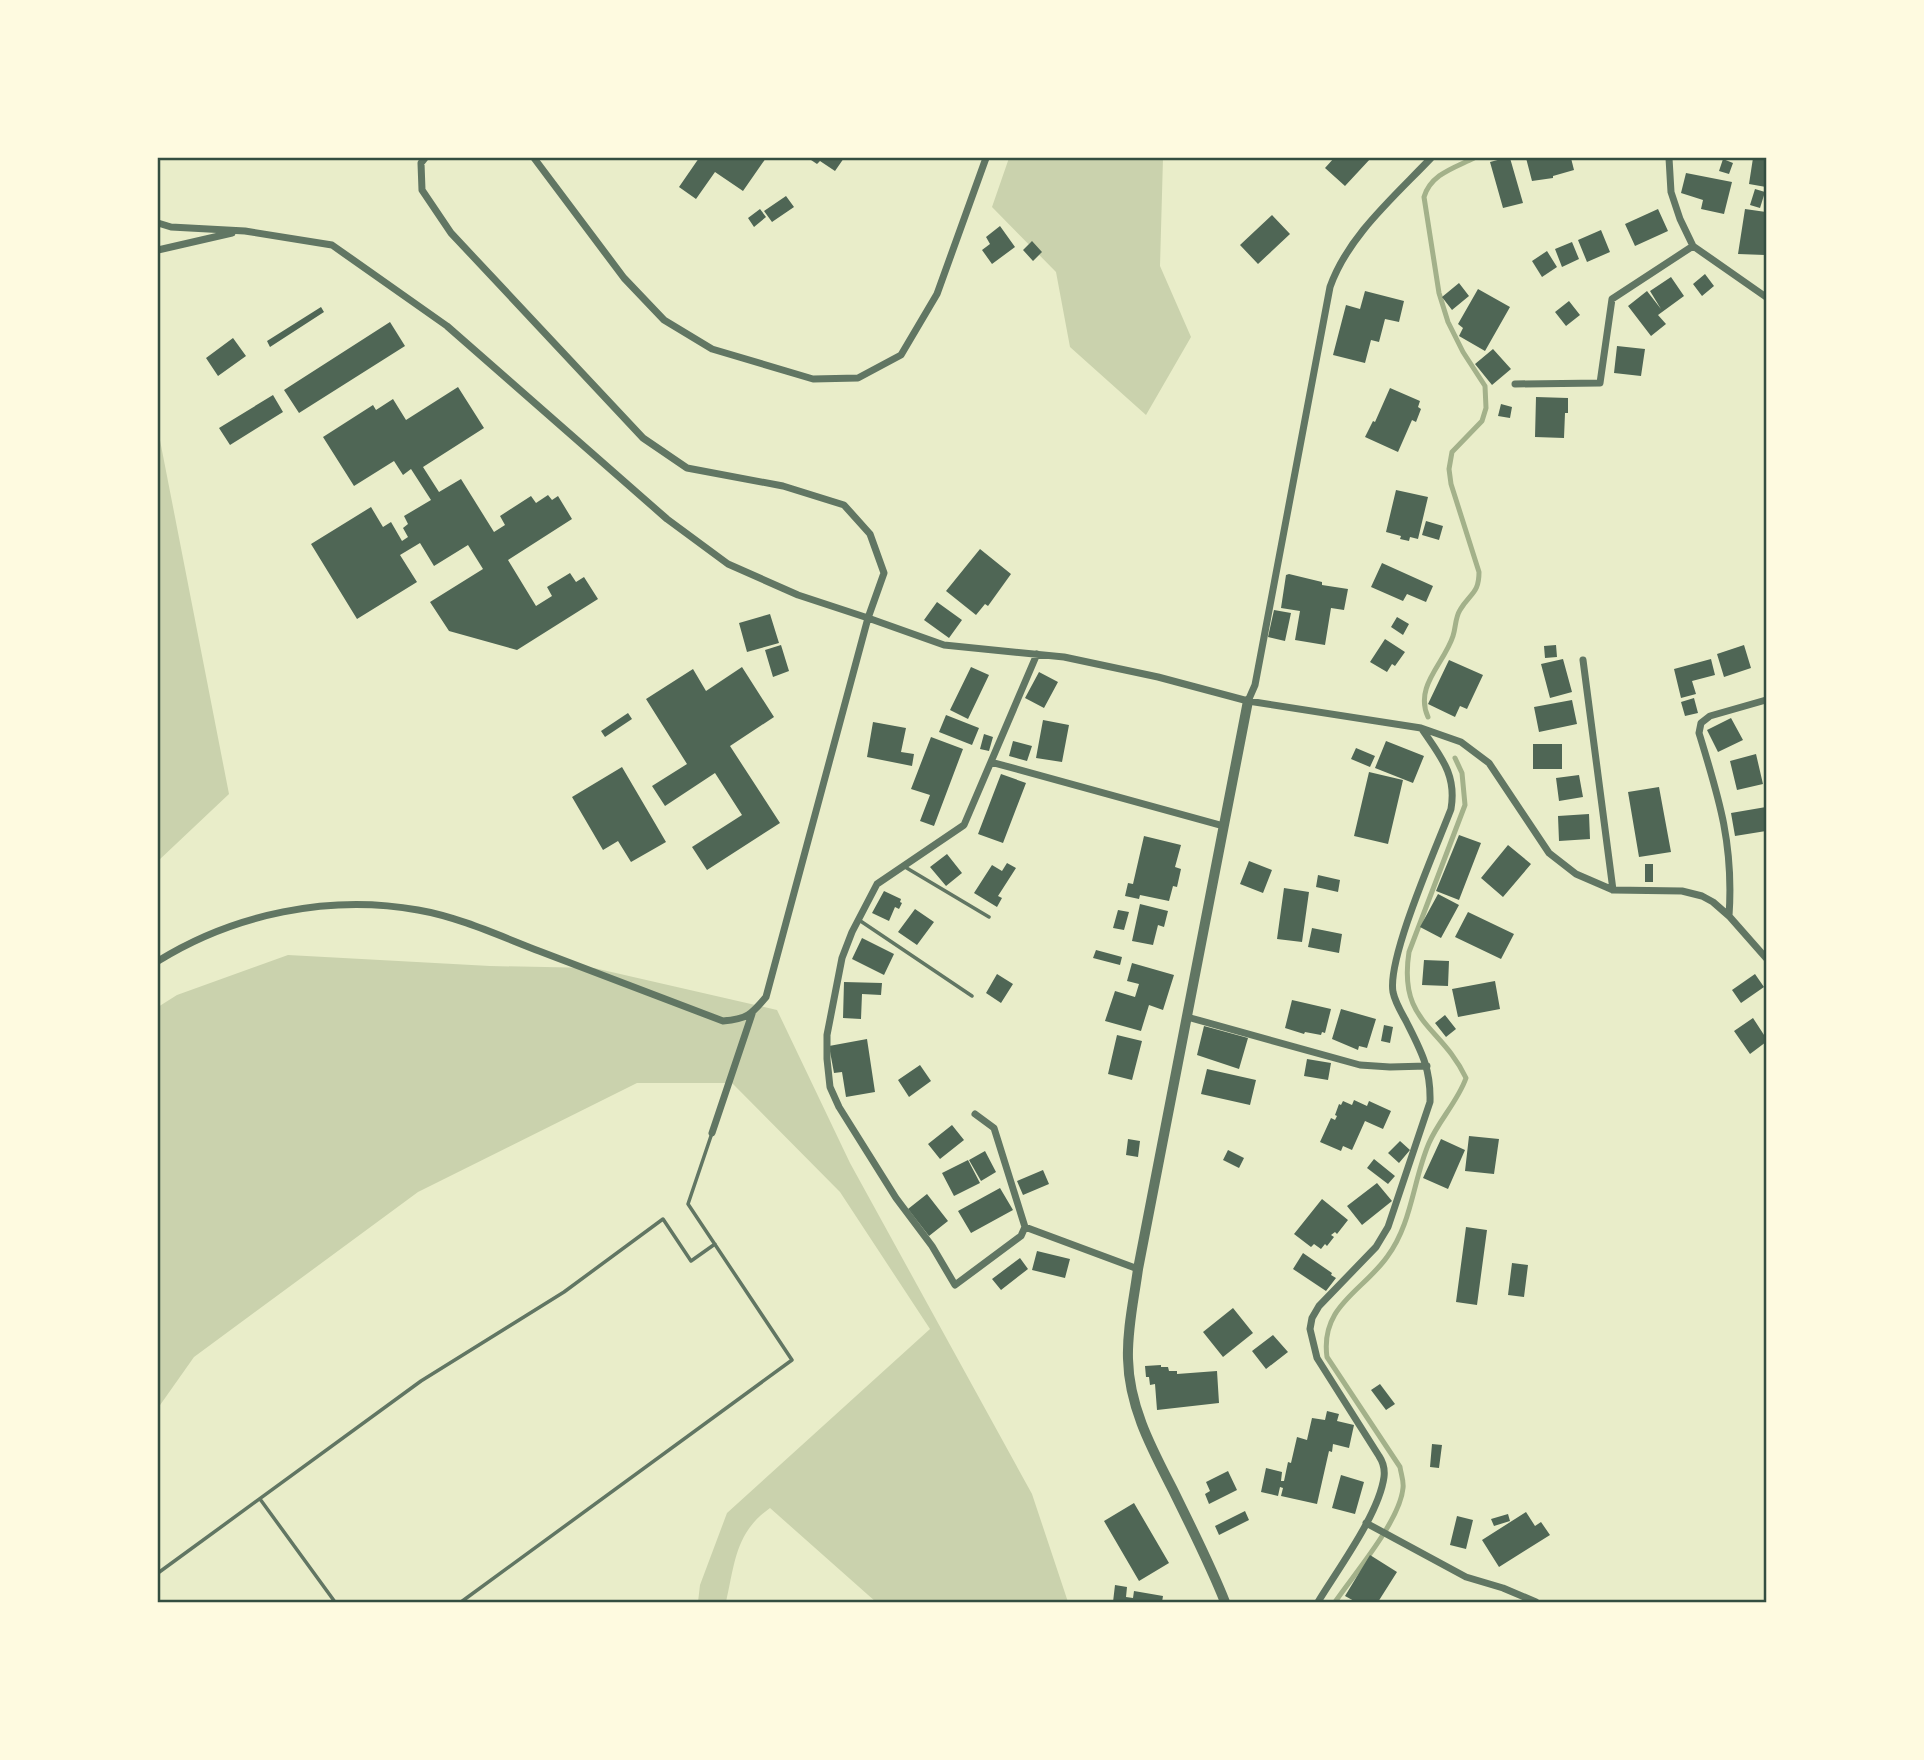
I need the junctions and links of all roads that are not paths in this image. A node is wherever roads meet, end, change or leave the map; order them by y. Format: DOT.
graph roads {
  1 [pos="425,158"];
  2 [pos="534,158"];
  3 [pos="986,158"];
  4 [pos="1431,158"];
  5 [pos="1669,158"];
  6 [pos="158,223"];
  7 [pos="245,231"];
  8 [pos="1693,246"];
  9 [pos="158,250"];
  10 [pos="1766,297"];
  11 [pos="1515,384"];
  12 [pos="868,618"];
  13 [pos="1037,654"];
  14 [pos="1583,660"];
  15 [pos="1766,700"];
  16 [pos="1248,701"];
  17 [pos="1421,728"];
  18 [pos="991,762"];
  19 [pos="1224,826"];
  20 [pos="903,866"];
  21 [pos="1613,890"];
  22 [pos="1729,916"];
  23 [pos="989,917"];
  24 [pos="859,920"];
  25 [pos="1766,958"];
  26 [pos="158,961"];
  27 [pos="972,996"];
  28 [pos="752,1013"];
  29 [pos="1187,1017"];
  30 [pos="1427,1066"];
  31 [pos="975,1114"];
  32 [pos="712,1133"];
  33 [pos="1025,1227"];
  34 [pos="715,1244"];
  35 [pos="1138,1269"];
  36 [pos="260,1499"];
  37 [pos="1369,1525"];
  38 [pos="158,1573"];
  39 [pos="335,1602"];
  40 [pos="461,1602"];
  41 [pos="1225,1602"];
  42 [pos="1318,1602"];
  43 [pos="1536,1602"];
  1 -- 12 [label="street"];
  2 -- 3 [label="street"];
  4 -- 16 [label="street"];
  5 -- 8 [label="street"];
  6 -- 7 [label="street"];
  7 -- 9 [label="street"];
  7 -- 12 [label="street"];
  8 -- 10 [label="street"];
  8 -- 11 [label="street"];
  12 -- 13 [label="street"];
  12 -- 28 [label="street"];
  13 -- 16 [label="street"];
  13 -- 18 [label="street"];
  14 -- 21 [label="street"];
  15 -- 22 [label="street"];
  16 -- 17 [label="street"];
  16 -- 19 [label="street"];
  17 -- 21 [label="street"];
  17 -- 30 [label="street"];
  18 -- 19 [label="street"];
  18 -- 20 [label="street"];
  19 -- 29 [label="street"];
  20 -- 23 [label="lane"];
  20 -- 24 [label="street"];
  21 -- 22 [label="street"];
  22 -- 25 [label="street"];
  24 -- 27 [label="lane"];
  24 -- 33 [label="street"];
  26 -- 28 [label="street"];
  28 -- 32 [label="street"];
  29 -- 30 [label="street"];
  29 -- 35 [label="street"];
  30 -- 37 [label="street"];
  31 -- 33 [label="street"];
  32 -- 34 [label="lane"];
  33 -- 35 [label="street"];
  34 -- 36 [label="lane"];
  34 -- 40 [label="lane"];
  35 -- 41 [label="street"];
  36 -- 38 [label="lane"];
  36 -- 39 [label="lane"];
  37 -- 42 [label="street"];
  37 -- 43 [label="street"];
}
